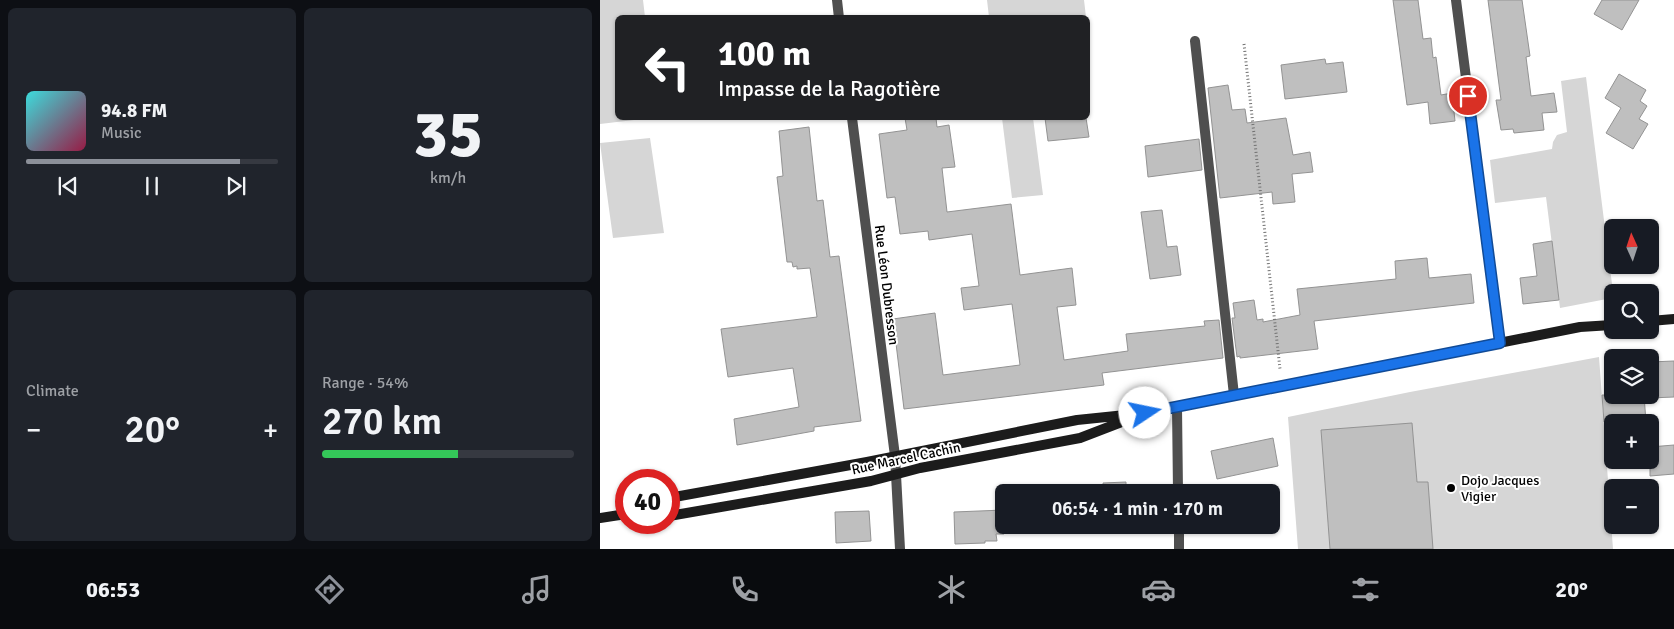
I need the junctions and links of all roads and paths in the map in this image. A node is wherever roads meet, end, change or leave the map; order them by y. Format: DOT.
graph roads {
  1 [pos="837,0"];
  2 [pos="1456,0"];
  3 [pos="839,15"];
  4 [pos="1195,41"];
  5 [pos="1244,44"];
  6 [pos="852,120"];
  7 [pos="1674,319"];
  8 [pos="1659,320"];
  9 [pos="1604,325"];
  10 [pos="1500,343"];
  11 [pos="1282,386"];
  12 [pos="1234,395"];
  13 [pos="1177,407"];
  14 [pos="1145,413"];
  15 [pos="895,456"];
  16 [pos="896,476"];
  17 [pos="1178,484"];
  18 [pos="680,496"];
  19 [pos="680,514"];
  20 [pos="615,516"];
  21 [pos="600,518"];
  22 [pos="1178,534"];
  23 [pos="900,549"];
  24 [pos="1179,549"];
  1 -- 3 [label="street"];
  2 -- 10 [label="street"];
  4 -- 12 [label="street"];
  5 -- 11 [label="path"];
  6 -- 15 [label="street, Rue Léon Dubresson"];
  7 -- 8 [label="street"];
  9 -- 10 [label="street, Rue Marcel Cachin"];
  10 -- 11 [label="street, Rue Marcel Cachin"];
  11 -- 12 [label="street, Rue Marcel Cachin"];
  12 -- 13 [label="street, Rue Marcel Cachin"];
  13 -- 14 [label="street, Rue Marcel Cachin"];
  13 -- 17 [label="street"];
  14 -- 15 [label="street, Rue Marcel Cachin"];
  14 -- 16 [label="street, Rue Marcel Cachin"];
  15 -- 16 [label="street, Rue Léon Dubresson"];
  15 -- 18 [label="street, Rue Marcel Cachin"];
  16 -- 19 [label="street, Rue Marcel Cachin"];
  16 -- 23 [label="street, Rue Léon Dubresson"];
  20 -- 21 [label="street"];
  22 -- 24 [label="street"];
}
